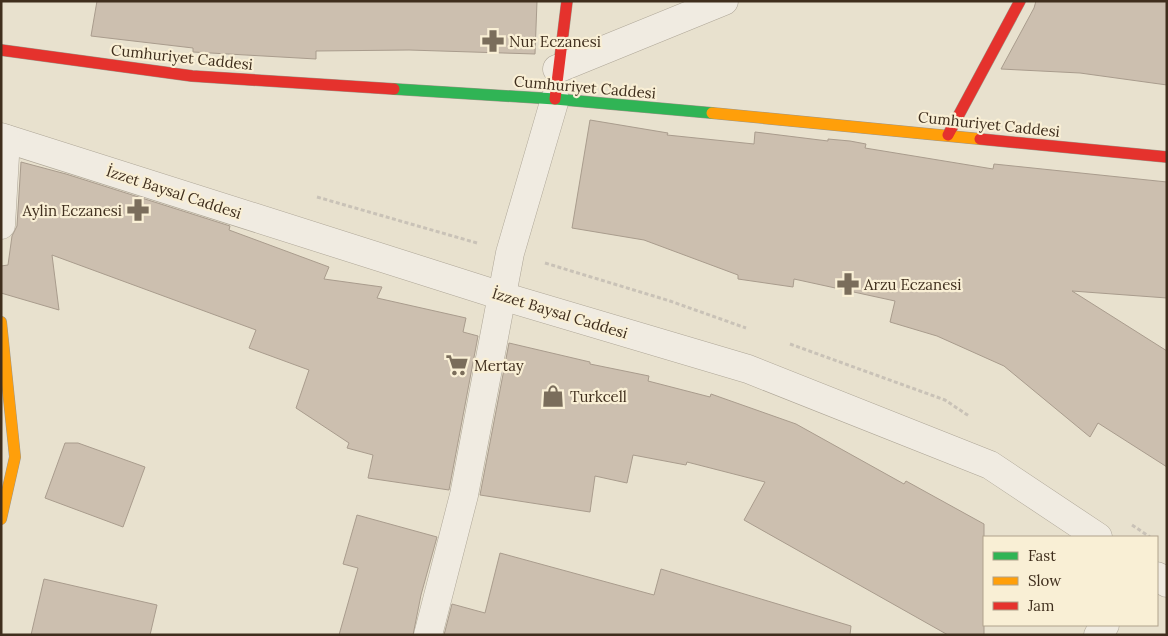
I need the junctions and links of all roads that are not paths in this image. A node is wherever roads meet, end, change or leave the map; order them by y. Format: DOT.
graph roads {
  1 [pos="567,1"];
  2 [pos="724,1"];
  3 [pos="1020,1"];
  4 [pos="1,50"];
  5 [pos="558,69"];
  6 [pos="555,99"];
  7 [pos="948,135"];
  8 [pos="4,138"];
  9 [pos="1167,157"];
  10 [pos="1,225"];
  11 [pos="502,296"];
  12 [pos="1,322"];
  13 [pos="1,519"];
  14 [pos="1096,536"];
  15 [pos="428,635"];
  1 -- 5 [label="main road"];
  2 -- 5 [label="street"];
  3 -- 7 [label="main road"];
  4 -- 6 [label="main road, Cumhuriyet Caddesi"];
  5 -- 6 [label="main road"];
  6 -- 7 [label="main road, Cumhuriyet Caddesi"];
  6 -- 11 [label="street"];
  7 -- 9 [label="main road, Cumhuriyet Caddesi"];
  8 -- 10 [label="street"];
  8 -- 11 [label="street, İzzet Baysal Caddesi"];
  11 -- 14 [label="street, İzzet Baysal Caddesi"];
  11 -- 15 [label="street"];
  12 -- 13 [label="main road"];
}
